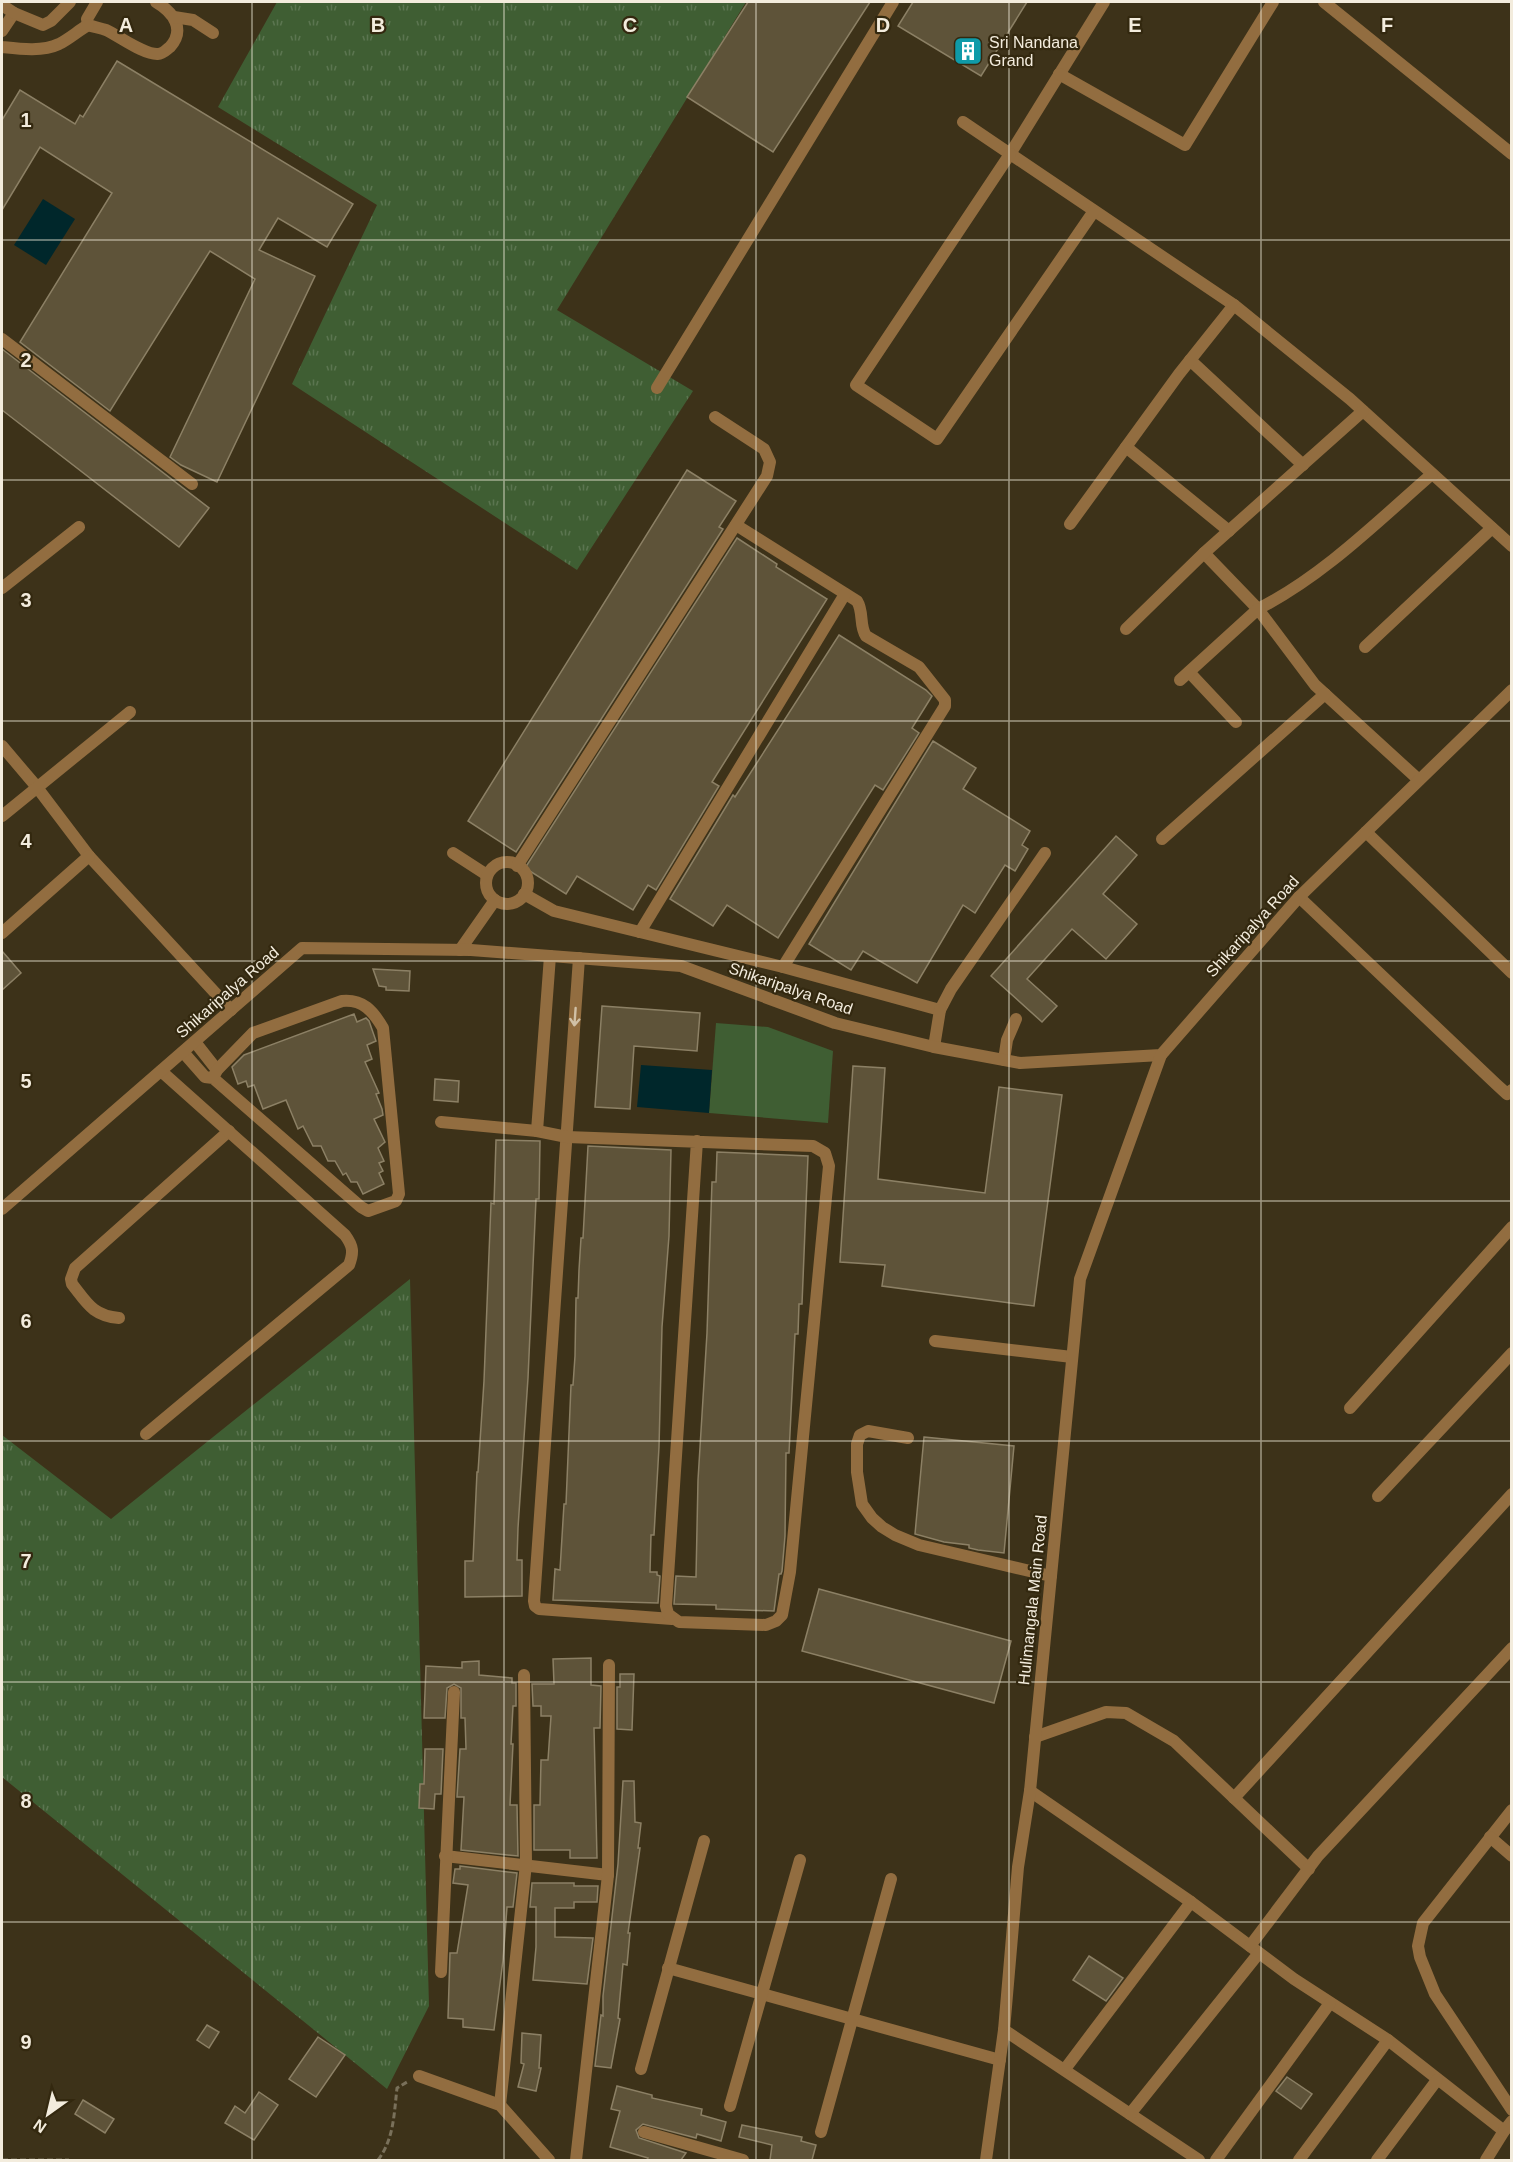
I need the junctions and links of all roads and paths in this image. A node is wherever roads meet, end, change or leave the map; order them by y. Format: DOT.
graph roads {
  1 [pos="70,2"];
  2 [pos="97,2"];
  3 [pos="156,2"];
  4 [pos="893,2"];
  5 [pos="1104,2"];
  6 [pos="1273,2"];
  7 [pos="1324,2"];
  8 [pos="2,6"];
  9 [pos="14,13"];
  10 [pos="174,17"];
  11 [pos="88,25"];
  12 [pos="2,31"];
  13 [pos="213,33"];
  14 [pos="2,47"];
  15 [pos="1059,74"];
  16 [pos="963,122"];
  17 [pos="1010,154"];
  18 [pos="1512,154"];
  19 [pos="1094,210"];
  20 [pos="1234,305"];
  21 [pos="2,339"];
  22 [pos="1190,360"];
  23 [pos="657,388"];
  24 [pos="1363,411"];
  25 [pos="715,417"];
  26 [pos="1126,447"];
  27 [pos="1303,465"];
  28 [pos="1432,474"];
  29 [pos="192,484"];
  30 [pos="1070,524"];
  31 [pos="736,525"];
  32 [pos="79,527"];
  33 [pos="1492,528"];
  34 [pos="1229,531"];
  35 [pos="1512,546"];
  36 [pos="1204,553"];
  37 [pos="2,588"];
  38 [pos="845,594"];
  39 [pos="1258,609"];
  40 [pos="1126,629"];
  41 [pos="1365,647"];
  42 [pos="1512,690"];
  43 [pos="1325,694"];
  44 [pos="130,712"];
  45 [pos="1236,722"];
  46 [pos="2,746"];
  47 [pos="1419,780"];
  48 [pos="36,786"];
  49 [pos="2,816"];
  50 [pos="1366,832"];
  51 [pos="1162,839"];
  52 [pos="453,853"];
  53 [pos="1045,854"];
  54 [pos="89,856"];
  55 [pos="518,866"];
  56 [pos="487,875"];
  57 [pos="524,894"];
  58 [pos="1299,897"];
  59 [pos="495,900"];
  60 [pos="640,932"];
  61 [pos="2,933"];
  62 [pos="460,950"];
  63 [pos="550,956"];
  64 [pos="579,958"];
  65 [pos="783,967"];
  66 [pos="1512,973"];
  67 [pos="231,1010"];
  68 [pos="940,1010"];
  69 [pos="1016,1019"];
  70 [pos="195,1042"];
  71 [pos="934,1047"];
  72 [pos="183,1052"];
  73 [pos="1161,1054"];
  74 [pos="1004,1060"];
  75 [pos="161,1071"];
  76 [pos="215,1074"];
  77 [pos="1512,1090"];
  78 [pos="441,1122"];
  79 [pos="229,1131"];
  80 [pos="537,1131"];
  81 [pos="567,1137"];
  82 [pos="697,1141"];
  83 [pos="2,1209"];
  84 [pos="1512,1227"];
  85 [pos="119,1318"];
  86 [pos="935,1341"];
  87 [pos="1512,1353"];
  88 [pos="1072,1357"];
  89 [pos="1350,1408"];
  90 [pos="146,1434"];
  91 [pos="908,1438"];
  92 [pos="1512,1494"];
  93 [pos="1378,1496"];
  94 [pos="1051,1576"];
  95 [pos="672,1619"];
  96 [pos="1512,1648"];
  97 [pos="609,1665"];
  98 [pos="524,1675"];
  99 [pos="454,1692"];
  100 [pos="1035,1737"];
  101 [pos="1030,1791"];
  102 [pos="1234,1798"];
  103 [pos="1512,1810"];
  104 [pos="1490,1837"];
  105 [pos="704,1841"];
  106 [pos="445,1856"];
  107 [pos="1512,1856"];
  108 [pos="800,1860"];
  109 [pos="526,1864"];
  110 [pos="1309,1869"];
  111 [pos="608,1875"];
  112 [pos="891,1879"];
  113 [pos="1191,1902"];
  114 [pos="1255,1949"];
  115 [pos="668,1968"];
  116 [pos="441,1972"];
  117 [pos="762,1994"];
  118 [pos="1330,2003"];
  119 [pos="853,2019"];
  120 [pos="1004,2030"];
  121 [pos="1388,2040"];
  122 [pos="1000,2060"];
  123 [pos="641,2069"];
  124 [pos="1065,2069"];
  125 [pos="419,2076"];
  126 [pos="1437,2080"];
  127 [pos="500,2105"];
  128 [pos="730,2106"];
  129 [pos="1512,2110"];
  130 [pos="1130,2114"];
  131 [pos="1508,2126"];
  132 [pos="644,2132"];
  133 [pos="821,2132"];
  134 [pos="2,2160"];
  135 [pos="69,2160"];
  136 [pos="378,2160"];
  137 [pos="549,2160"];
  138 [pos="576,2160"];
  139 [pos="743,2160"];
  140 [pos="986,2160"];
  141 [pos="1199,2160"];
  142 [pos="1216,2160"];
  143 [pos="1299,2160"];
  144 [pos="1377,2160"];
  145 [pos="1486,2160"];
  1 -- 9 [label="street"];
  2 -- 11 [label="street"];
  3 -- 10 [label="street"];
  4 -- 23 [label="street"];
  5 -- 15 [label="street"];
  6 -- 15 [label="street"];
  7 -- 18 [label="street"];
  8 -- 9 [label="street"];
  9 -- 12 [label="street"];
  10 -- 11 [label="street"];
  10 -- 13 [label="street"];
  11 -- 14 [label="street"];
  15 -- 17 [label="street"];
  16 -- 17 [label="street"];
  17 -- 19 [label="street"];
  17 -- 19 [label="street"];
  19 -- 20 [label="street"];
  20 -- 22 [label="street"];
  20 -- 24 [label="street"];
  21 -- 29 [label="street"];
  22 -- 26 [label="street"];
  22 -- 27 [label="street"];
  24 -- 27 [label="street"];
  24 -- 28 [label="street"];
  25 -- 31 [label="street"];
  26 -- 30 [label="street"];
  26 -- 34 [label="street"];
  27 -- 34 [label="street"];
  28 -- 33 [label="street"];
  28 -- 39 [label="street"];
  31 -- 38 [label="street"];
  31 -- 55 [label="street"];
  32 -- 37 [label="street"];
  33 -- 35 [label="street"];
  33 -- 41 [label="street"];
  34 -- 36 [label="street"];
  36 -- 39 [label="street"];
  36 -- 40 [label="street"];
  38 -- 60 [label="street"];
  38 -- 65 [label="street"];
  39 -- 43 [label="street"];
  39 -- 45 [label="street"];
  42 -- 47 [label="street, Shikaripalya Road"];
  43 -- 47 [label="street"];
  43 -- 51 [label="street"];
  44 -- 48 [label="street"];
  46 -- 48 [label="street"];
  47 -- 50 [label="street, Shikaripalya Road"];
  48 -- 49 [label="street"];
  48 -- 54 [label="street"];
  50 -- 58 [label="street, Shikaripalya Road"];
  50 -- 66 [label="street"];
  52 -- 56 [label="street"];
  53 -- 68 [label="street"];
  54 -- 61 [label="street"];
  54 -- 67 [label="street"];
  55 -- 56 [label="street"];
  55 -- 57 [label="street"];
  56 -- 59 [label="street"];
  57 -- 59 [label="street"];
  57 -- 60 [label="street"];
  58 -- 73 [label="street, Shikaripalya Road"];
  58 -- 77 [label="street"];
  59 -- 62 [label="street"];
  60 -- 65 [label="street"];
  62 -- 63 [label="street, Shikaripalya Road"];
  62 -- 67 [label="street, Shikaripalya Road"];
  63 -- 64 [label="street, Shikaripalya Road"];
  63 -- 80 [label="street"];
  64 -- 71 [label="street, Shikaripalya Road"];
  64 -- 81 [label="street, one-way"];
  65 -- 68 [label="street"];
  67 -- 70 [label="street, Shikaripalya Road"];
  68 -- 71 [label="street"];
  69 -- 74 [label="street"];
  70 -- 72 [label="street, Shikaripalya Road"];
  70 -- 76 [label="street"];
  71 -- 74 [label="street, Shikaripalya Road"];
  72 -- 75 [label="street, Shikaripalya Road"];
  72 -- 76 [label="street"];
  73 -- 74 [label="street, Shikaripalya Road"];
  73 -- 88 [label="street, Hulimangala Main Road"];
  75 -- 79 [label="street"];
  75 -- 83 [label="street, Shikaripalya Road"];
  76 -- 76 [label="street"];
  78 -- 80 [label="street"];
  79 -- 85 [label="street"];
  79 -- 90 [label="street"];
  80 -- 81 [label="street"];
  81 -- 82 [label="street"];
  81 -- 95 [label="street"];
  82 -- 95 [label="street"];
  82 -- 95 [label="street"];
  84 -- 89 [label="street"];
  86 -- 88 [label="street"];
  87 -- 93 [label="street"];
  88 -- 94 [label="street, Hulimangala Main Road"];
  91 -- 94 [label="street"];
  92 -- 102 [label="street"];
  94 -- 100 [label="street, Hulimangala Main Road"];
  96 -- 110 [label="street"];
  97 -- 111 [label="street"];
  98 -- 109 [label="street"];
  99 -- 106 [label="street"];
  100 -- 101 [label="street, Hulimangala Main Road"];
  100 -- 102 [label="street"];
  101 -- 113 [label="street"];
  101 -- 120 [label="street, Hulimangala Main Road"];
  102 -- 110 [label="street"];
  103 -- 104 [label="street"];
  104 -- 107 [label="street"];
  104 -- 129 [label="street"];
  105 -- 115 [label="street"];
  106 -- 109 [label="street"];
  106 -- 116 [label="street"];
  108 -- 117 [label="street"];
  109 -- 111 [label="street"];
  109 -- 127 [label="street"];
  110 -- 114 [label="street"];
  111 -- 138 [label="street"];
  112 -- 119 [label="street"];
  113 -- 114 [label="street"];
  113 -- 124 [label="street"];
  114 -- 118 [label="street"];
  114 -- 130 [label="street"];
  115 -- 117 [label="street"];
  115 -- 123 [label="street"];
  117 -- 119 [label="street"];
  117 -- 128 [label="street"];
  118 -- 121 [label="street"];
  118 -- 142 [label="street"];
  119 -- 122 [label="street"];
  119 -- 133 [label="street"];
  120 -- 122 [label="street, Hulimangala Main Road"];
  120 -- 124 [label="street"];
  121 -- 126 [label="street"];
  121 -- 143 [label="street"];
  122 -- 140 [label="street, Hulimangala Main Road"];
  124 -- 130 [label="street"];
  125 -- 127 [label="street"];
  125 -- 136 [label="path"];
  126 -- 131 [label="street"];
  126 -- 144 [label="street"];
  127 -- 137 [label="street"];
  130 -- 141 [label="street"];
  131 -- 145 [label="street"];
  132 -- 139 [label="street"];
  134 -- 135 [label="path"];
}
